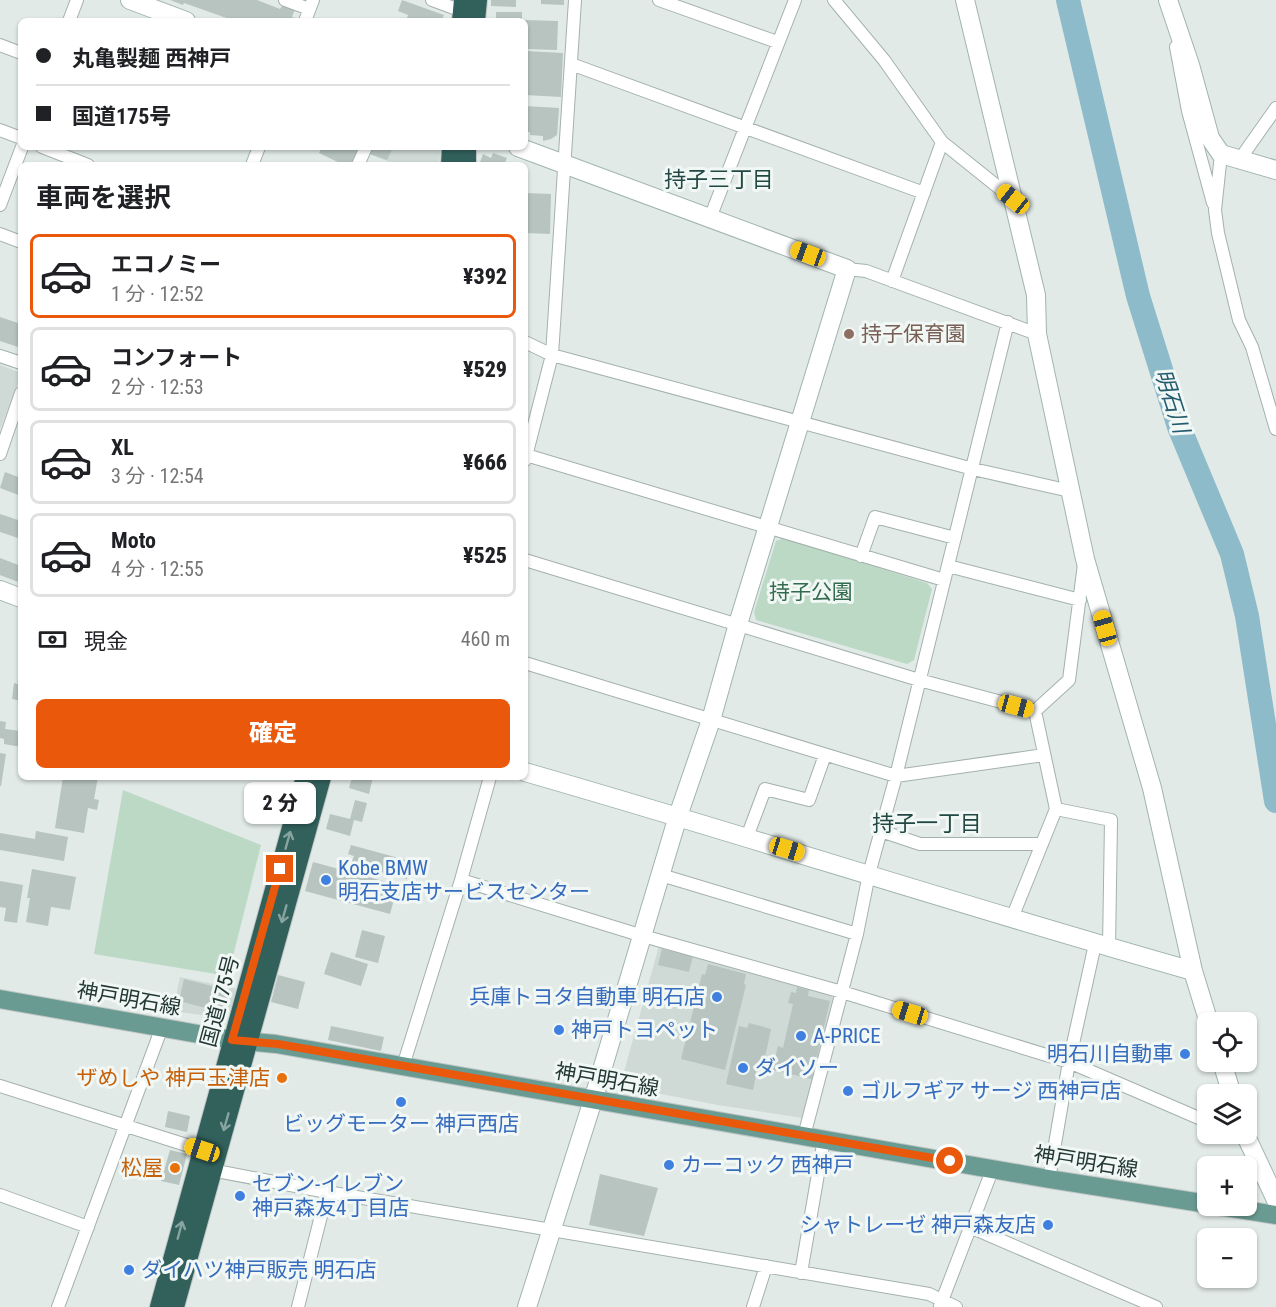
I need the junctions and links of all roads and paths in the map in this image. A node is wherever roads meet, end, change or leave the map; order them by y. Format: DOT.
graph roads {
  1 [pos="77,0"];
  2 [pos="129,0"];
  3 [pos="285,0"];
  4 [pos="432,0"];
  5 [pos="575,0"];
  6 [pos="659,0"];
  7 [pos="795,0"];
  8 [pos="834,0"];
  9 [pos="965,0"];
  10 [pos="1167,0"];
  11 [pos="309,10"];
  12 [pos="469,12"];
  13 [pos="70,18"];
  14 [pos="178,18"];
  15 [pos="777,42"];
  16 [pos="0,45"];
  17 [pos="18,52"];
  18 [pos="571,64"];
  19 [pos="1276,108"];
  20 [pos="745,128"];
  21 [pos="0,130"];
  22 [pos="18,137"];
  23 [pos="942,142"];
  24 [pos="21,150"];
  25 [pos="50,150"];
  26 [pos="526,150"];
  27 [pos="1221,153"];
  28 [pos="1240,159"];
  29 [pos="80,162"];
  30 [pos="563,165"];
  31 [pos="1276,170"];
  32 [pos="924,193"];
  33 [pos="1013,199"];
  34 [pos="0,205"];
  35 [pos="1215,210"];
  36 [pos="710,218"];
  37 [pos="0,234"];
  38 [pos="18,241"];
  39 [pos="847,268"];
  40 [pos="892,280"];
  41 [pos="1008,321"];
  42 [pos="1037,333"];
  43 [pos="528,343"];
  44 [pos="552,355"];
  45 [pos="0,356"];
  46 [pos="18,362"];
  47 [pos="18,402"];
  48 [pos="801,423"];
  49 [pos="1276,429"];
  50 [pos="528,449"];
  51 [pos="0,454"];
  52 [pos="528,458"];
  53 [pos="973,470"];
  54 [pos="1070,492"];
  55 [pos="768,528"];
  56 [pos="955,538"];
  57 [pos="861,556"];
  58 [pos="1085,560"];
  59 [pos="528,561"];
  60 [pos="948,566"];
  61 [pos="944,580"];
  62 [pos="0,590"];
  63 [pos="18,597"];
  64 [pos="1080,600"];
  65 [pos="738,624"];
  66 [pos="528,664"];
  67 [pos="919,680"];
  68 [pos="1035,711"];
  69 [pos="711,720"];
  70 [pos="825,755"];
  71 [pos="1044,755"];
  72 [pos="528,773"];
  73 [pos="896,776"];
  74 [pos="304,780"];
  75 [pos="321,780"];
  76 [pos="489,780"];
  77 [pos="1056,809"];
  78 [pos="678,816"];
  79 [pos="881,831"];
  80 [pos="747,837"];
  81 [pos="1042,844"];
  82 [pos="869,874"];
  83 [pos="661,875"];
  84 [pos="461,880"];
  85 [pos="1012,918"];
  86 [pos="856,934"];
  87 [pos="643,936"];
  88 [pos="1102,946"];
  89 [pos="1193,971"];
  90 [pos="842,992"];
  91 [pos="0,999"];
  92 [pos="1206,1012"];
  93 [pos="162,1028"];
  94 [pos="240,1041"];
  95 [pos="1069,1062"];
  96 [pos="402,1066"];
  97 [pos="0,1086"];
  98 [pos="593,1100"];
  99 [pos="1197,1117"];
  100 [pos="125,1125"];
  101 [pos="804,1136"];
  102 [pos="824,1139"];
  103 [pos="1246,1144"];
  104 [pos="204,1162"];
  105 [pos="993,1168"];
  106 [pos="1049,1179"];
  107 [pos="327,1192"];
  108 [pos="0,1195"];
  109 [pos="1276,1200"];
  110 [pos="1197,1202"];
  111 [pos="1257,1212"];
  112 [pos="1276,1215"];
  113 [pos="88,1227"];
  114 [pos="970,1227"];
  115 [pos="551,1230"];
  116 [pos="766,1266"];
  117 [pos="801,1273"];
  118 [pos="941,1304"];
  119 [pos="57,1307"];
  120 [pos="159,1307"];
  121 [pos="175,1307"];
  122 [pos="298,1307"];
  123 [pos="527,1307"];
  124 [pos="753,1307"];
  125 [pos="956,1307"];
  126 [pos="1156,1307"];
  1 -- 13 [label="street"];
  2 -- 14 [label="street"];
  3 -- 11 [label="street"];
  4 -- 12 [label="street"];
  5 -- 18 [label="street"];
  6 -- 15 [label="street"];
  7 -- 15 [label="street"];
  8 -- 23 [label="street"];
  9 -- 33 [label="street"];
  10 -- 27 [label="street"];
  10 -- 35 [label="street"];
  15 -- 20 [label="street"];
  16 -- 17 [label="street"];
  18 -- 20 [label="street"];
  18 -- 30 [label="street"];
  19 -- 28 [label="street"];
  20 -- 32 [label="street"];
  20 -- 36 [label="street"];
  21 -- 22 [label="street"];
  23 -- 32 [label="street"];
  23 -- 33 [label="street"];
  24 -- 34 [label="street"];
  25 -- 29 [label="street"];
  26 -- 30 [label="street"];
  27 -- 28 [label="street"];
  27 -- 35 [label="street"];
  28 -- 31 [label="street"];
  30 -- 36 [label="street"];
  30 -- 44 [label="street"];
  32 -- 40 [label="street"];
  33 -- 42 [label="street"];
  35 -- 49 [label="street"];
  36 -- 39 [label="street"];
  37 -- 38 [label="street"];
  39 -- 40 [label="street"];
  39 -- 48 [label="street"];
  40 -- 41 [label="street"];
  41 -- 42 [label="street"];
  41 -- 53 [label="street"];
  42 -- 54 [label="street"];
  43 -- 44 [label="street"];
  44 -- 48 [label="street"];
  44 -- 50 [label="street"];
  45 -- 46 [label="street"];
  47 -- 51 [label="street"];
  48 -- 53 [label="street"];
  48 -- 55 [label="street"];
  52 -- 55 [label="street"];
  53 -- 54 [label="street"];
  53 -- 56 [label="street"];
  54 -- 58 [label="street"];
  55 -- 57 [label="street"];
  55 -- 65 [label="street"];
  56 -- 57 [label="street"];
  56 -- 60 [label="street"];
  57 -- 61 [label="street"];
  58 -- 64 [label="street"];
  58 -- 89 [label="street"];
  59 -- 65 [label="street"];
  60 -- 61 [label="street"];
  60 -- 64 [label="street"];
  61 -- 67 [label="street"];
  62 -- 63 [label="street"];
  64 -- 68 [label="street"];
  65 -- 67 [label="street"];
  65 -- 69 [label="street"];
  66 -- 69 [label="street"];
  67 -- 68 [label="street"];
  67 -- 73 [label="street"];
  68 -- 71 [label="street"];
  69 -- 70 [label="street"];
  69 -- 78 [label="street"];
  70 -- 73 [label="street"];
  70 -- 80 [label="street"];
  71 -- 73 [label="street"];
  71 -- 77 [label="street"];
  72 -- 78 [label="street"];
  73 -- 79 [label="street"];
  94 -- 74 [label="highway, 国道175号, one-way"];
  75 -- 94 [label="highway, 国道175号, one-way"];
  76 -- 84 [label="street"];
  77 -- 81 [label="street"];
  77 -- 88 [label="street"];
  78 -- 80 [label="street"];
  78 -- 83 [label="street"];
  79 -- 81 [label="street"];
  79 -- 82 [label="street"];
  80 -- 82 [label="street"];
  81 -- 85 [label="street"];
  82 -- 85 [label="street"];
  82 -- 86 [label="street"];
  83 -- 86 [label="street"];
  83 -- 87 [label="street"];
  84 -- 87 [label="street"];
  84 -- 96 [label="street"];
  85 -- 88 [label="street"];
  86 -- 90 [label="street"];
  87 -- 90 [label="street"];
  87 -- 98 [label="street"];
  88 -- 89 [label="street"];
  88 -- 95 [label="street"];
  89 -- 92 [label="street"];
  90 -- 95 [label="street"];
  90 -- 101 [label="street"];
  91 -- 93 [label="main road, 神戸明石線"];
  93 -- 94 [label="main road, 神戸明石線"];
  93 -- 100 [label="street"];
  94 -- 96 [label="main road, 神戸明石線"];
  94 -- 104 [label="highway, 国道175号"];
  95 -- 99 [label="street"];
  95 -- 106 [label="street"];
  96 -- 98 [label="main road, 神戸明石線"];
  97 -- 100 [label="street"];
  98 -- 101 [label="main road, 神戸明石線"];
  98 -- 115 [label="street"];
  100 -- 104 [label="street"];
  100 -- 113 [label="street"];
  101 -- 102 [label="main road, 神戸明石線"];
  102 -- 105 [label="main road, 神戸明石線"];
  102 -- 117 [label="street"];
  103 -- 109 [label="street"];
  104 -- 107 [label="street"];
  120 -- 104 [label="highway, 国道175号, one-way"];
  104 -- 121 [label="highway, 国道175号"];
  105 -- 106 [label="main road, 神戸明石線"];
  105 -- 114 [label="street"];
  106 -- 110 [label="main road, 神戸明石線"];
  107 -- 115 [label="street"];
  107 -- 122 [label="street"];
  108 -- 113 [label="street"];
  111 -- 112 [label="main road"];
  113 -- 119 [label="street"];
  114 -- 118 [label="street"];
  114 -- 126 [label="street"];
  115 -- 116 [label="street"];
  115 -- 123 [label="street"];
  116 -- 117 [label="street"];
  116 -- 124 [label="street"];
  117 -- 118 [label="street"];
  118 -- 125 [label="street"];
}
